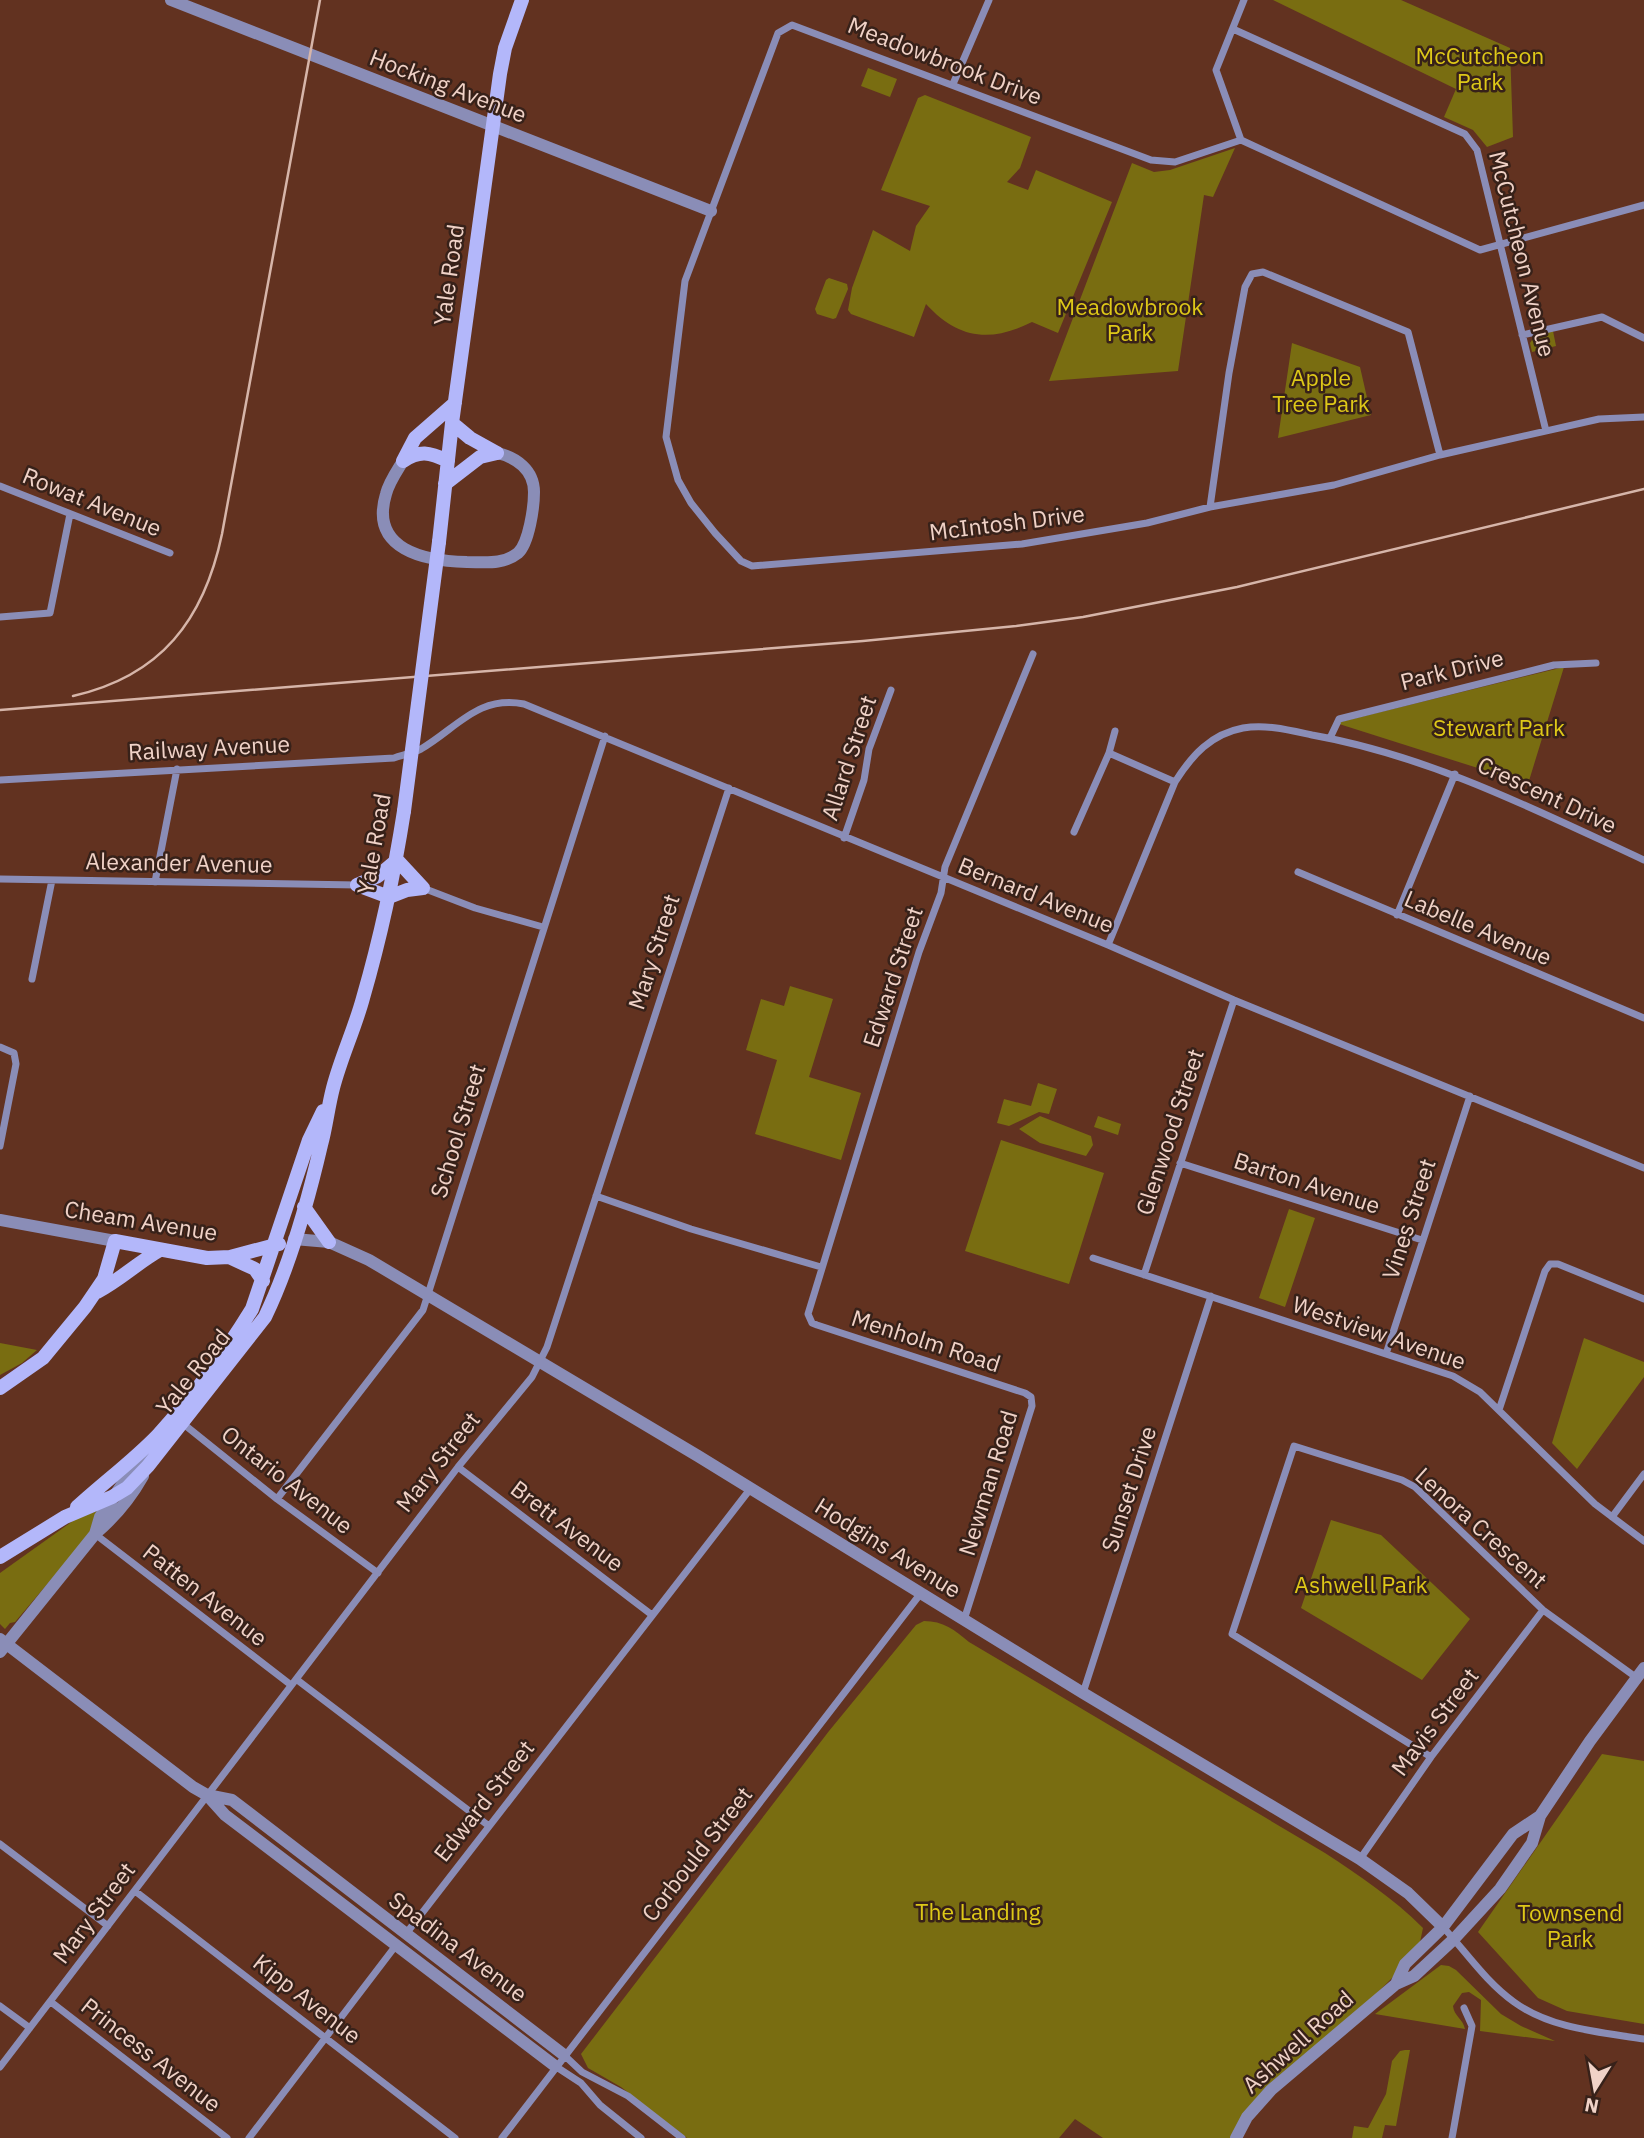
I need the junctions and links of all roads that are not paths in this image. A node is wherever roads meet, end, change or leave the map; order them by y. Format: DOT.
graph roads {
  1 [pos="171,0"];
  2 [pos="522,0"];
  3 [pos="989,0"];
  4 [pos="1244,0"];
  5 [pos="1233,29"];
  6 [pos="953,84"];
  7 [pos="492,125"];
  8 [pos="1241,140"];
  9 [pos="1644,205"];
  10 [pos="710,211"];
  11 [pos="1499,245"];
  12 [pos="1522,335"];
  13 [pos="1644,338"];
  14 [pos="455,403"];
  15 [pos="1644,417"];
  16 [pos="452,423"];
  17 [pos="1546,431"];
  18 [pos="497,453"];
  19 [pos="1440,456"];
  20 [pos="403,461"];
  21 [pos="447,461"];
  22 [pos="445,484"];
  23 [pos="0,486"];
  24 [pos="1210,507"];
  25 [pos="70,514"];
  26 [pos="170,553"];
  27 [pos="0,617"];
  28 [pos="1033,654"];
  29 [pos="1596,663"];
  30 [pos="891,690"];
  31 [pos="1115,730"];
  32 [pos="605,736"];
  33 [pos="1330,738"];
  34 [pos="419,750"];
  35 [pos="1109,753"];
  36 [pos="177,769"];
  37 [pos="1455,774"];
  38 [pos="0,780"];
  39 [pos="1175,782"];
  40 [pos="729,788"];
  41 [pos="1074,832"];
  42 [pos="844,838"];
  43 [pos="397,860"];
  44 [pos="1644,860"];
  45 [pos="1298,872"];
  46 [pos="943,878"];
  47 [pos="0,879"];
  48 [pos="52,880"];
  49 [pos="156,881"];
  50 [pos="357,885"];
  51 [pos="423,888"];
  52 [pos="389,897"];
  53 [pos="1397,915"];
  54 [pos="543,927"];
  55 [pos="1108,945"];
  56 [pos="32,979"];
  57 [pos="1234,1000"];
  58 [pos="1644,1018"];
  59 [pos="0,1047"];
  60 [pos="333,1088"];
  61 [pos="1470,1097"];
  62 [pos="0,1146"];
  63 [pos="1180,1163"];
  64 [pos="1644,1168"];
  65 [pos="596,1196"];
  66 [pos="304,1207"];
  67 [pos="0,1220"];
  68 [pos="294,1239"];
  69 [pos="1422,1240"];
  70 [pos="115,1241"];
  71 [pos="329,1242"];
  72 [pos="274,1245"];
  73 [pos="160,1250"];
  74 [pos="230,1257"];
  75 [pos="1093,1258"];
  76 [pos="821,1267"];
  77 [pos="1144,1275"];
  78 [pos="263,1280"];
  79 [pos="97,1292"];
  80 [pos="429,1295"];
  81 [pos="1211,1296"];
  82 [pos="1644,1299"];
  83 [pos="809,1319"];
  84 [pos="1386,1354"];
  85 [pos="539,1364"];
  86 [pos="0,1388"];
  87 [pos="1031,1397"];
  88 [pos="1499,1410"];
  89 [pos="177,1419"];
  90 [pos="157,1436"];
  91 [pos="148,1466"];
  92 [pos="458,1467"];
  93 [pos="1644,1474"];
  94 [pos="751,1488"];
  95 [pos="112,1497"];
  96 [pos="277,1499"];
  97 [pos="65,1517"];
  98 [pos="1612,1517"];
  99 [pos="95,1534"];
  100 [pos="1644,1542"];
  101 [pos="0,1558"];
  102 [pos="377,1573"];
  103 [pos="922,1593"];
  104 [pos="1544,1610"];
  105 [pos="652,1615"];
  106 [pos="964,1620"];
  107 [pos="2,1645"];
  108 [pos="1640,1673"];
  109 [pos="293,1682"];
  110 [pos="1083,1693"];
  111 [pos="1432,1757"];
  112 [pos="207,1795"];
  113 [pos="1540,1816"];
  114 [pos="489,1826"];
  115 [pos="0,1844"];
  116 [pos="1360,1859"];
  117 [pos="135,1891"];
  118 [pos="108,1926"];
  119 [pos="1443,1927"];
  120 [pos="406,1933"];
  121 [pos="1454,1939"];
  122 [pos="397,1945"];
  123 [pos="1396,1984"];
  124 [pos="51,2002"];
  125 [pos="0,2006"];
  126 [pos="1464,2008"];
  127 [pos="30,2028"];
  128 [pos="326,2037"];
  129 [pos="1644,2039"];
  130 [pos="564,2055"];
  131 [pos="555,2066"];
  132 [pos="0,2067"];
  133 [pos="227,2138"];
  134 [pos="249,2138"];
  135 [pos="455,2138"];
  136 [pos="502,2138"];
  137 [pos="641,2138"];
  138 [pos="682,2138"];
  139 [pos="1236,2138"];
  140 [pos="1452,2138"];
  1 -- 7 [label="street, Hocking Avenue"];
  2 -- 7 [label="main road, Yale Road"];
  3 -- 6 [label="street"];
  4 -- 5 [label="street"];
  5 -- 8 [label="street"];
  5 -- 11 [label="street, McCutcheon Avenue"];
  6 -- 8 [label="street, Meadowbrook Drive"];
  6 -- 10 [label="street, Meadowbrook Drive"];
  7 -- 10 [label="street, Hocking Avenue"];
  7 -- 14 [label="main road, Yale Road"];
  8 -- 11 [label="street"];
  9 -- 11 [label="street"];
  10 -- 24 [label="street, McIntosh Drive"];
  11 -- 12 [label="street, McCutcheon Avenue"];
  12 -- 13 [label="street"];
  12 -- 17 [label="street, McCutcheon Avenue"];
  14 -- 16 [label="main road, Yale Road"];
  14 -- 20 [label="main road"];
  15 -- 17 [label="street, McIntosh Drive"];
  16 -- 18 [label="main road"];
  16 -- 21 [label="main road, Yale Road"];
  17 -- 19 [label="street, McIntosh Drive"];
  18 -- 20 [label="street"];
  18 -- 22 [label="main road"];
  19 -- 24 [label="street, McIntosh Drive"];
  19 -- 24 [label="street"];
  20 -- 21 [label="main road"];
  21 -- 22 [label="main road, Yale Road"];
  22 -- 43 [label="main road, Yale Road, bridge"];
  23 -- 25 [label="street, Rowat Avenue"];
  25 -- 26 [label="street, Rowat Avenue"];
  25 -- 27 [label="street"];
  28 -- 46 [label="street, Edward Street"];
  29 -- 33 [label="street, Park Drive"];
  30 -- 42 [label="street, Allard Street"];
  31 -- 35 [label="street"];
  32 -- 34 [label="street, Bernard Avenue"];
  32 -- 40 [label="street, Bernard Avenue"];
  32 -- 54 [label="street, School Street"];
  33 -- 37 [label="street, Crescent Drive"];
  33 -- 39 [label="street, Crescent Drive"];
  34 -- 36 [label="street, Railway Avenue"];
  35 -- 39 [label="street"];
  35 -- 41 [label="street"];
  36 -- 38 [label="street, Railway Avenue"];
  36 -- 49 [label="street"];
  37 -- 44 [label="street, Crescent Drive"];
  37 -- 53 [label="street"];
  39 -- 55 [label="street, Crescent Drive"];
  40 -- 42 [label="street, Bernard Avenue"];
  40 -- 65 [label="street, Mary Street"];
  42 -- 46 [label="street, Bernard Avenue"];
  43 -- 50 [label="main road"];
  43 -- 51 [label="main road"];
  43 -- 52 [label="main road, Yale Road"];
  45 -- 53 [label="street, Labelle Avenue"];
  46 -- 55 [label="street, Bernard Avenue"];
  46 -- 76 [label="street, Edward Street"];
  47 -- 48 [label="street, Alexander Avenue"];
  48 -- 49 [label="street, Alexander Avenue"];
  48 -- 56 [label="street"];
  49 -- 50 [label="street, Alexander Avenue"];
  50 -- 52 [label="main road"];
  51 -- 52 [label="main road"];
  51 -- 54 [label="street"];
  52 -- 60 [label="main road, Yale Road"];
  53 -- 58 [label="street, Labelle Avenue"];
  54 -- 80 [label="street, School Street"];
  55 -- 57 [label="street, Bernard Avenue"];
  57 -- 61 [label="street, Bernard Avenue"];
  57 -- 63 [label="street, Glenwood Street"];
  59 -- 62 [label="street"];
  60 -- 66 [label="main road, Yale Road"];
  60 -- 72 [label="main road, Yale Road"];
  61 -- 64 [label="street, Bernard Avenue"];
  61 -- 69 [label="street, Vines Street"];
  63 -- 69 [label="street, Barton Avenue"];
  63 -- 77 [label="street, Glenwood Street"];
  65 -- 76 [label="street"];
  65 -- 85 [label="street, Mary Street"];
  66 -- 68 [label="main road, Yale Road"];
  66 -- 71 [label="main road"];
  67 -- 70 [label="street, Cheam Avenue"];
  68 -- 71 [label="street, Hodgins Avenue"];
  68 -- 72 [label="main road, Cheam Avenue"];
  68 -- 89 [label="main road, Yale Road"];
  69 -- 84 [label="street, Vines Street"];
  70 -- 73 [label="main road, Cheam Avenue"];
  70 -- 79 [label="main road"];
  71 -- 80 [label="street, Hodgins Avenue"];
  72 -- 74 [label="main road, Cheam Avenue"];
  72 -- 78 [label="main road, Yale Road"];
  73 -- 74 [label="main road, Cheam Avenue"];
  73 -- 79 [label="main road"];
  74 -- 78 [label="main road"];
  75 -- 77 [label="street, Westview Avenue"];
  76 -- 83 [label="street, Edward Street"];
  77 -- 81 [label="street, Westview Avenue"];
  78 -- 89 [label="main road, Yale Road"];
  79 -- 86 [label="main road"];
  80 -- 85 [label="street, Hodgins Avenue"];
  80 -- 96 [label="street, School Street"];
  81 -- 84 [label="street, Westview Avenue"];
  81 -- 110 [label="street, Sunset Drive"];
  82 -- 88 [label="street"];
  83 -- 87 [label="street, Menholm Road"];
  84 -- 88 [label="street, Westview Avenue"];
  85 -- 92 [label="street, Mary Street"];
  85 -- 94 [label="street, Hodgins Avenue"];
  87 -- 106 [label="street, Newman Road"];
  88 -- 98 [label="street, Westview Avenue"];
  89 -- 90 [label="main road, Yale Road"];
  89 -- 91 [label="main road, Yale Road"];
  89 -- 96 [label="street, Ontario Avenue"];
  90 -- 95 [label="street"];
  90 -- 97 [label="main road, Yale Road"];
  91 -- 95 [label="main road, Yale Road"];
  91 -- 99 [label="street"];
  92 -- 102 [label="street, Mary Street"];
  92 -- 105 [label="street, Brett Avenue"];
  93 -- 98 [label="street"];
  94 -- 103 [label="street, Hodgins Avenue"];
  94 -- 105 [label="street, Edward Street"];
  95 -- 97 [label="main road, Yale Road"];
  95 -- 99 [label="street"];
  96 -- 102 [label="street, Ontario Avenue"];
  97 -- 101 [label="main road, Yale Road"];
  98 -- 100 [label="street, Westview Avenue"];
  99 -- 107 [label="street"];
  99 -- 109 [label="street, Patten Avenue"];
  102 -- 109 [label="street, Mary Street"];
  103 -- 106 [label="street, Hodgins Avenue"];
  103 -- 130 [label="street, Corbould Street"];
  104 -- 108 [label="street, Lenora Crescent"];
  104 -- 111 [label="street, Mavis Street"];
  104 -- 111 [label="street, Lenora Crescent"];
  105 -- 114 [label="street, Edward Street"];
  106 -- 110 [label="street, Hodgins Avenue"];
  107 -- 112 [label="street, Spadina Avenue"];
  108 -- 113 [label="street, Ashwell Road"];
  109 -- 112 [label="street, Mary Street"];
  109 -- 114 [label="street, Patten Avenue"];
  110 -- 116 [label="street, Hodgins Avenue"];
  111 -- 116 [label="street, Mavis Street"];
  112 -- 117 [label="street, Mary Street"];
  112 -- 120 [label="street, Spadina Avenue"];
  112 -- 122 [label="street, Spadina Avenue"];
  113 -- 119 [label="street, Ashwell Road"];
  113 -- 121 [label="street, Ashwell Road"];
  114 -- 120 [label="street, Edward Street"];
  115 -- 118 [label="street"];
  116 -- 119 [label="street, Hodgins Avenue"];
  117 -- 118 [label="street, Mary Street"];
  117 -- 128 [label="street, Kipp Avenue"];
  118 -- 124 [label="street, Mary Street"];
  119 -- 121 [label="street"];
  119 -- 123 [label="street, Ashwell Road"];
  120 -- 122 [label="street, Edward Street"];
  120 -- 130 [label="street, Spadina Avenue"];
  121 -- 123 [label="street, Ashwell Road"];
  121 -- 129 [label="street"];
  122 -- 128 [label="street, Edward Street"];
  122 -- 131 [label="street, Spadina Avenue"];
  123 -- 139 [label="street, Ashwell Road"];
  124 -- 127 [label="street, Mary Street"];
  124 -- 133 [label="street, Princess Avenue"];
  125 -- 127 [label="street"];
  126 -- 140 [label="street"];
  127 -- 132 [label="street, Mary Street"];
  128 -- 134 [label="street, Edward Street"];
  128 -- 135 [label="street, Kipp Avenue"];
  130 -- 131 [label="street, Corbould Street"];
  130 -- 138 [label="street, Spadina Avenue"];
  131 -- 136 [label="street, Corbould Street"];
  131 -- 137 [label="street, Spadina Avenue"];
}
